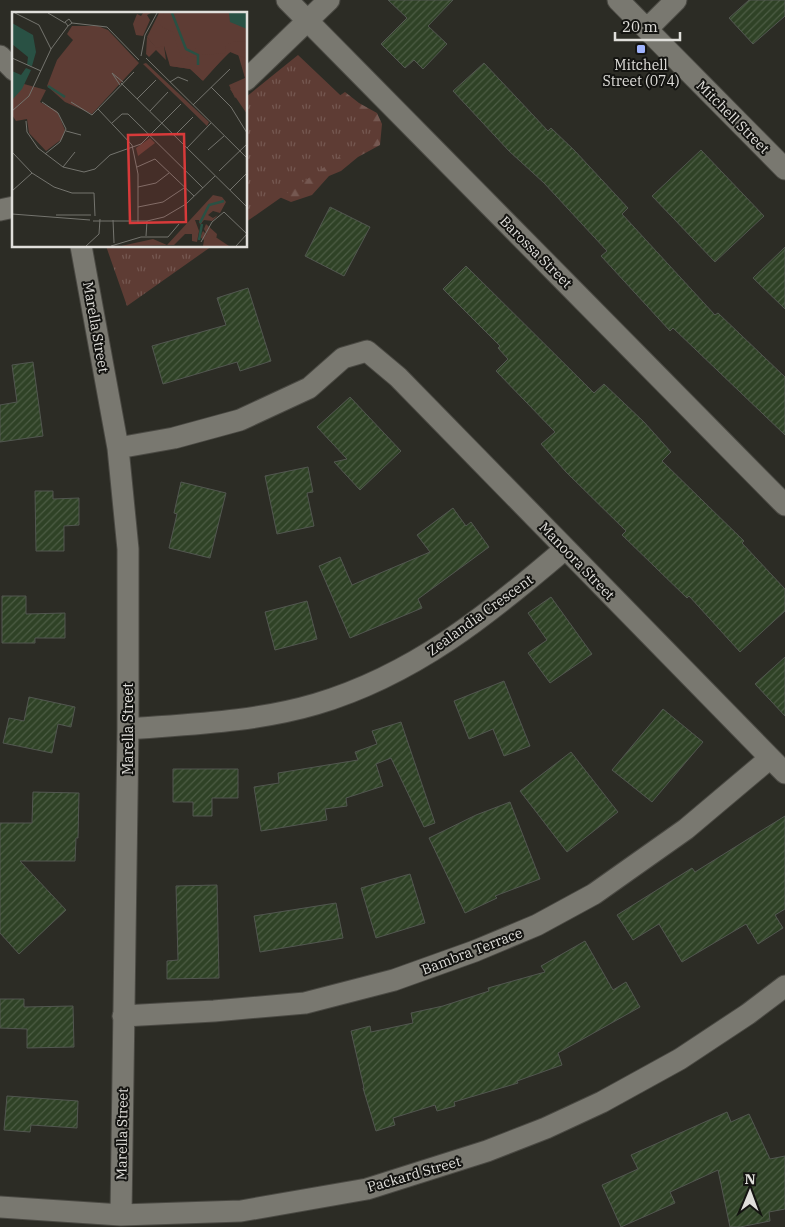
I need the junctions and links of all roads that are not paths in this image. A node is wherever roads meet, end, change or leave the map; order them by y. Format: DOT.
graph roads {
  1 [pos="286,0"];
  2 [pos="329,0"];
  3 [pos="618,0"];
  4 [pos="676,0"];
  5 [pos="308,21"];
  6 [pos="647,29"];
  7 [pos="0,56"];
  8 [pos="12,68"];
  9 [pos="248,78"];
  10 [pos="785,169"];
  11 [pos="81,248"];
  12 [pos="118,448"];
  13 [pos="785,505"];
  14 [pos="565,549"];
  15 [pos="128,729"];
  16 [pos="769,758"];
  17 [pos="785,773"];
  18 [pos="785,986"];
  19 [pos="123,1016"];
  20 [pos="0,1207"];
  21 [pos="121,1216"];
  22 [pos="241,1219"];
  1 -- 5 [label="street, Barossa Street"];
  2 -- 5 [label="street"];
  3 -- 6 [label="street, Mitchell Street"];
  4 -- 6 [label="street"];
  5 -- 9 [label="street"];
  5 -- 13 [label="street, Barossa Street"];
  6 -- 10 [label="street, Mitchell Street"];
  7 -- 8 [label="street"];
  11 -- 12 [label="street, Marella Street"];
  12 -- 14 [label="street, Manoora Street"];
  12 -- 15 [label="street, Marella Street"];
  14 -- 15 [label="street, Zealandia Crescent"];
  14 -- 16 [label="street, Manoora Street"];
  15 -- 19 [label="street, Marella Street"];
  16 -- 17 [label="street, Manoora Street"];
  16 -- 19 [label="street, Bambra Terrace"];
  18 -- 22 [label="street, Packard Street"];
  19 -- 21 [label="street, Marella Street"];
  20 -- 21 [label="street, Packard Street"];
  21 -- 22 [label="street, Packard Street"];
}
